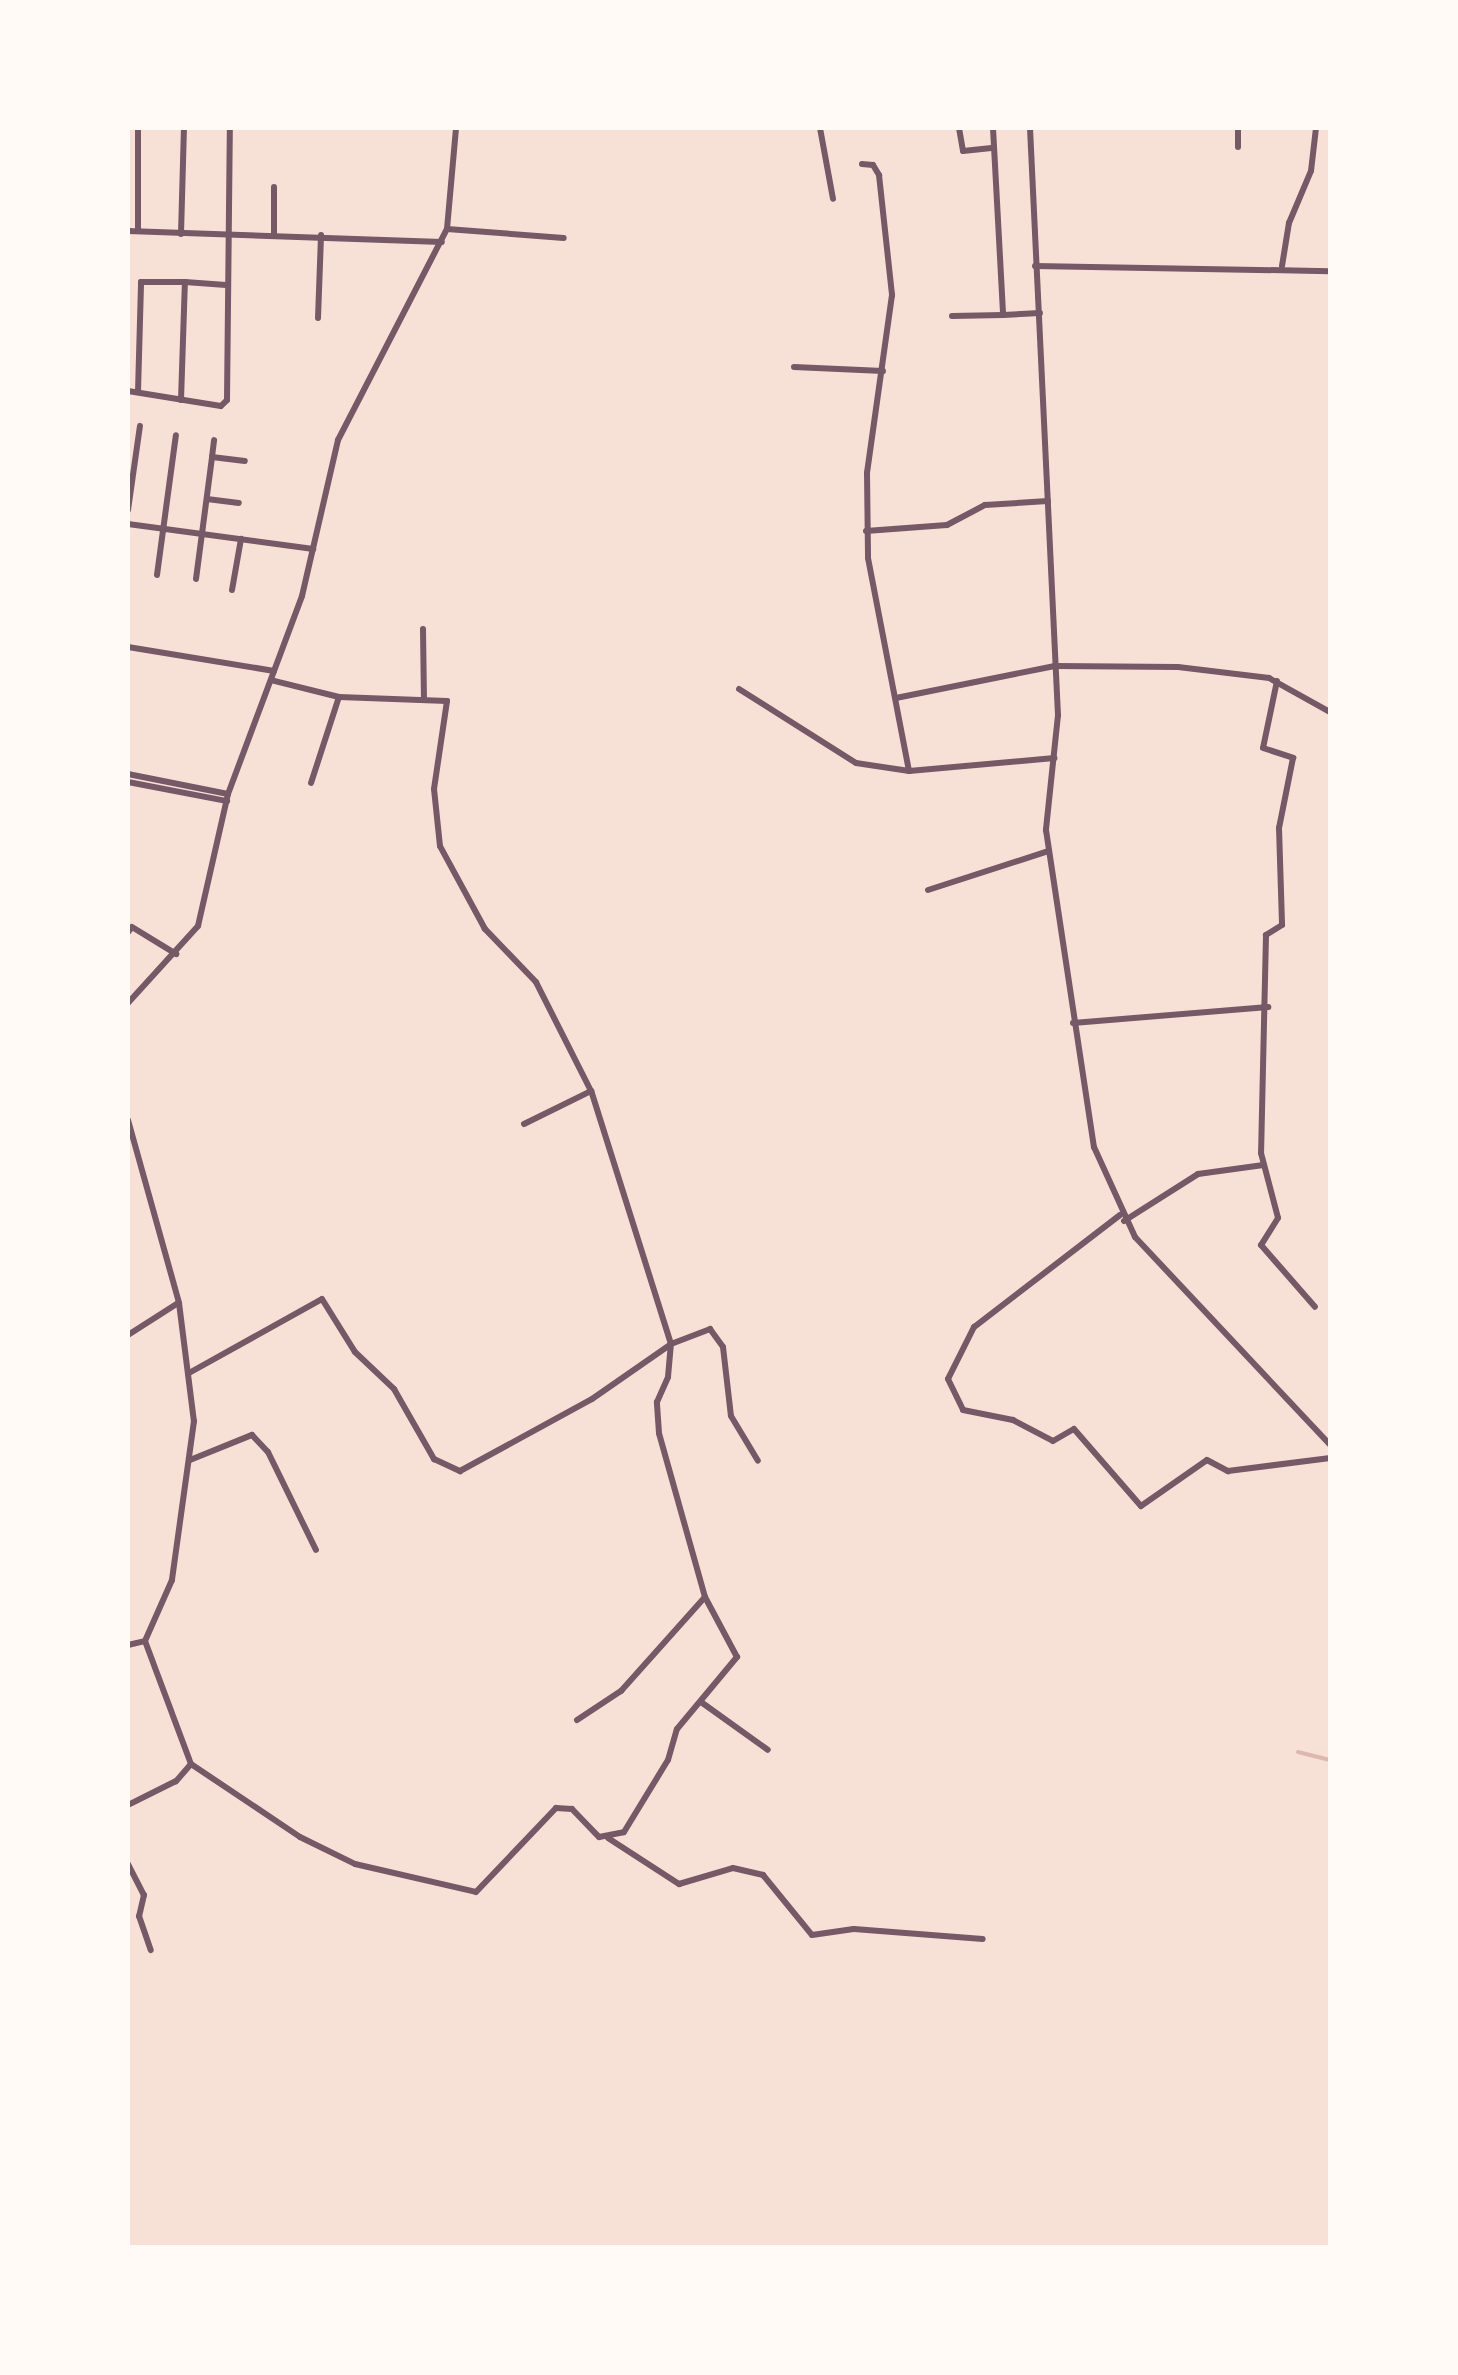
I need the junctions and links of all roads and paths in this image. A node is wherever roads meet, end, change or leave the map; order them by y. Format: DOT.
graph roads {
  1 [pos="138,128"];
  2 [pos="184,128"];
  3 [pos="230,128"];
  4 [pos="456,128"];
  5 [pos="820,128"];
  6 [pos="959,128"];
  7 [pos="993,128"];
  8 [pos="1030,128"];
  9 [pos="1238,128"];
  10 [pos="1316,128"];
  11 [pos="1238,147"];
  12 [pos="994,148"];
  13 [pos="862,164"];
  14 [pos="274,187"];
  15 [pos="833,200"];
  16 [pos="447,230"];
  17 [pos="128,231"];
  18 [pos="138,232"];
  19 [pos="181,234"];
  20 [pos="320,234"];
  21 [pos="227,235"];
  22 [pos="274,236"];
  23 [pos="564,238"];
  24 [pos="442,242"];
  25 [pos="1035,266"];
  26 [pos="1282,266"];
  27 [pos="1330,270"];
  28 [pos="185,282"];
  29 [pos="226,285"];
  30 [pos="1040,313"];
  31 [pos="952,316"];
  32 [pos="1003,316"];
  33 [pos="318,318"];
  34 [pos="794,367"];
  35 [pos="883,371"];
  36 [pos="128,391"];
  37 [pos="138,392"];
  38 [pos="181,400"];
  39 [pos="140,426"];
  40 [pos="176,435"];
  41 [pos="214,440"];
  42 [pos="212,457"];
  43 [pos="245,462"];
  44 [pos="129,481"];
  45 [pos="207,500"];
  46 [pos="1048,502"];
  47 [pos="239,503"];
  48 [pos="128,510"];
  49 [pos="128,524"];
  50 [pos="163,529"];
  51 [pos="866,532"];
  52 [pos="203,534"];
  53 [pos="241,540"];
  54 [pos="312,549"];
  55 [pos="156,574"];
  56 [pos="196,579"];
  57 [pos="232,590"];
  58 [pos="423,629"];
  59 [pos="128,647"];
  60 [pos="1055,666"];
  61 [pos="274,671"];
  62 [pos="271,680"];
  63 [pos="1277,681"];
  64 [pos="739,689"];
  65 [pos="340,697"];
  66 [pos="896,698"];
  67 [pos="424,699"];
  68 [pos="1330,712"];
  69 [pos="1054,758"];
  70 [pos="909,771"];
  71 [pos="128,778"];
  72 [pos="311,783"];
  73 [pos="228,797"];
  74 [pos="1049,851"];
  75 [pos="928,890"];
  76 [pos="129,928"];
  77 [pos="176,954"];
  78 [pos="128,1002"];
  79 [pos="1268,1007"];
  80 [pos="1073,1024"];
  81 [pos="591,1092"];
  82 [pos="128,1120"];
  83 [pos="524,1124"];
  84 [pos="1264,1165"];
  85 [pos="1122,1218"];
  86 [pos="179,1302"];
  87 [pos="1315,1307"];
  88 [pos="128,1335"];
  89 [pos="671,1344"];
  90 [pos="188,1373"];
  91 [pos="1330,1445"];
  92 [pos="1330,1458"];
  93 [pos="189,1461"];
  94 [pos="758,1461"];
  95 [pos="316,1550"];
  96 [pos="705,1597"];
  97 [pos="145,1641"];
  98 [pos="128,1645"];
  99 [pos="701,1702"];
  100 [pos="577,1720"];
  101 [pos="768,1750"];
  102 [pos="191,1764"];
  103 [pos="128,1805"];
  104 [pos="607,1838"];
  105 [pos="128,1864"];
  106 [pos="984,1940"];
  107 [pos="151,1950"];
  1 -- 18 [label="street"];
  2 -- 19 [label="street"];
  3 -- 21 [label="street"];
  4 -- 16 [label="street"];
  5 -- 15 [label="street"];
  6 -- 12 [label="street"];
  7 -- 12 [label="street"];
  8 -- 25 [label="street"];
  9 -- 11 [label="street"];
  10 -- 26 [label="street"];
  12 -- 32 [label="street"];
  13 -- 35 [label="street"];
  14 -- 22 [label="street"];
  16 -- 23 [label="street"];
  16 -- 24 [label="street"];
  17 -- 18 [label="street"];
  18 -- 19 [label="street"];
  19 -- 21 [label="street"];
  20 -- 22 [label="street"];
  20 -- 24 [label="street"];
  20 -- 33 [label="street"];
  21 -- 22 [label="street"];
  21 -- 29 [label="street"];
  24 -- 54 [label="street"];
  25 -- 26 [label="street"];
  25 -- 30 [label="street"];
  26 -- 27 [label="street"];
  28 -- 29 [label="street"];
  28 -- 37 [label="street"];
  28 -- 38 [label="street"];
  29 -- 38 [label="street"];
  30 -- 32 [label="street"];
  30 -- 46 [label="street"];
  31 -- 32 [label="street"];
  34 -- 35 [label="street"];
  35 -- 51 [label="street"];
  36 -- 37 [label="street"];
  37 -- 38 [label="street"];
  39 -- 44 [label="street"];
  40 -- 50 [label="street"];
  41 -- 42 [label="street"];
  42 -- 43 [label="street"];
  42 -- 45 [label="street"];
  44 -- 48 [label="street"];
  45 -- 47 [label="street"];
  45 -- 52 [label="street"];
  46 -- 51 [label="street"];
  46 -- 60 [label="street"];
  49 -- 50 [label="street"];
  50 -- 52 [label="street"];
  50 -- 55 [label="street"];
  51 -- 66 [label="street"];
  52 -- 53 [label="street"];
  52 -- 56 [label="street"];
  53 -- 54 [label="street"];
  53 -- 57 [label="street"];
  54 -- 61 [label="street"];
  58 -- 67 [label="street"];
  59 -- 61 [label="street"];
  60 -- 63 [label="street"];
  60 -- 66 [label="street"];
  60 -- 69 [label="street"];
  61 -- 62 [label="street"];
  62 -- 65 [label="street"];
  62 -- 73 [label="street"];
  63 -- 68 [label="street"];
  63 -- 79 [label="street"];
  64 -- 70 [label="street"];
  65 -- 67 [label="street"];
  65 -- 72 [label="street"];
  66 -- 70 [label="street"];
  67 -- 81 [label="street"];
  69 -- 70 [label="street"];
  69 -- 74 [label="street"];
  71 -- 73 [label="street"];
  73 -- 77 [label="street"];
  74 -- 75 [label="street"];
  74 -- 80 [label="street"];
  76 -- 77 [label="street"];
  77 -- 78 [label="street"];
  79 -- 80 [label="street"];
  79 -- 84 [label="street"];
  80 -- 85 [label="street"];
  81 -- 83 [label="street"];
  81 -- 89 [label="street"];
  82 -- 86 [label="street"];
  84 -- 85 [label="street"];
  84 -- 87 [label="street"];
  85 -- 91 [label="street"];
  85 -- 92 [label="street"];
  86 -- 88 [label="street"];
  86 -- 90 [label="street"];
  89 -- 90 [label="street"];
  89 -- 94 [label="street"];
  89 -- 96 [label="street"];
  90 -- 93 [label="street"];
  93 -- 95 [label="street"];
  93 -- 97 [label="street"];
  96 -- 99 [label="street"];
  96 -- 100 [label="street"];
  97 -- 98 [label="street"];
  97 -- 102 [label="street"];
  99 -- 101 [label="street"];
  99 -- 104 [label="street"];
  102 -- 103 [label="street"];
  102 -- 104 [label="street"];
  104 -- 106 [label="street"];
  105 -- 107 [label="street"];
}
